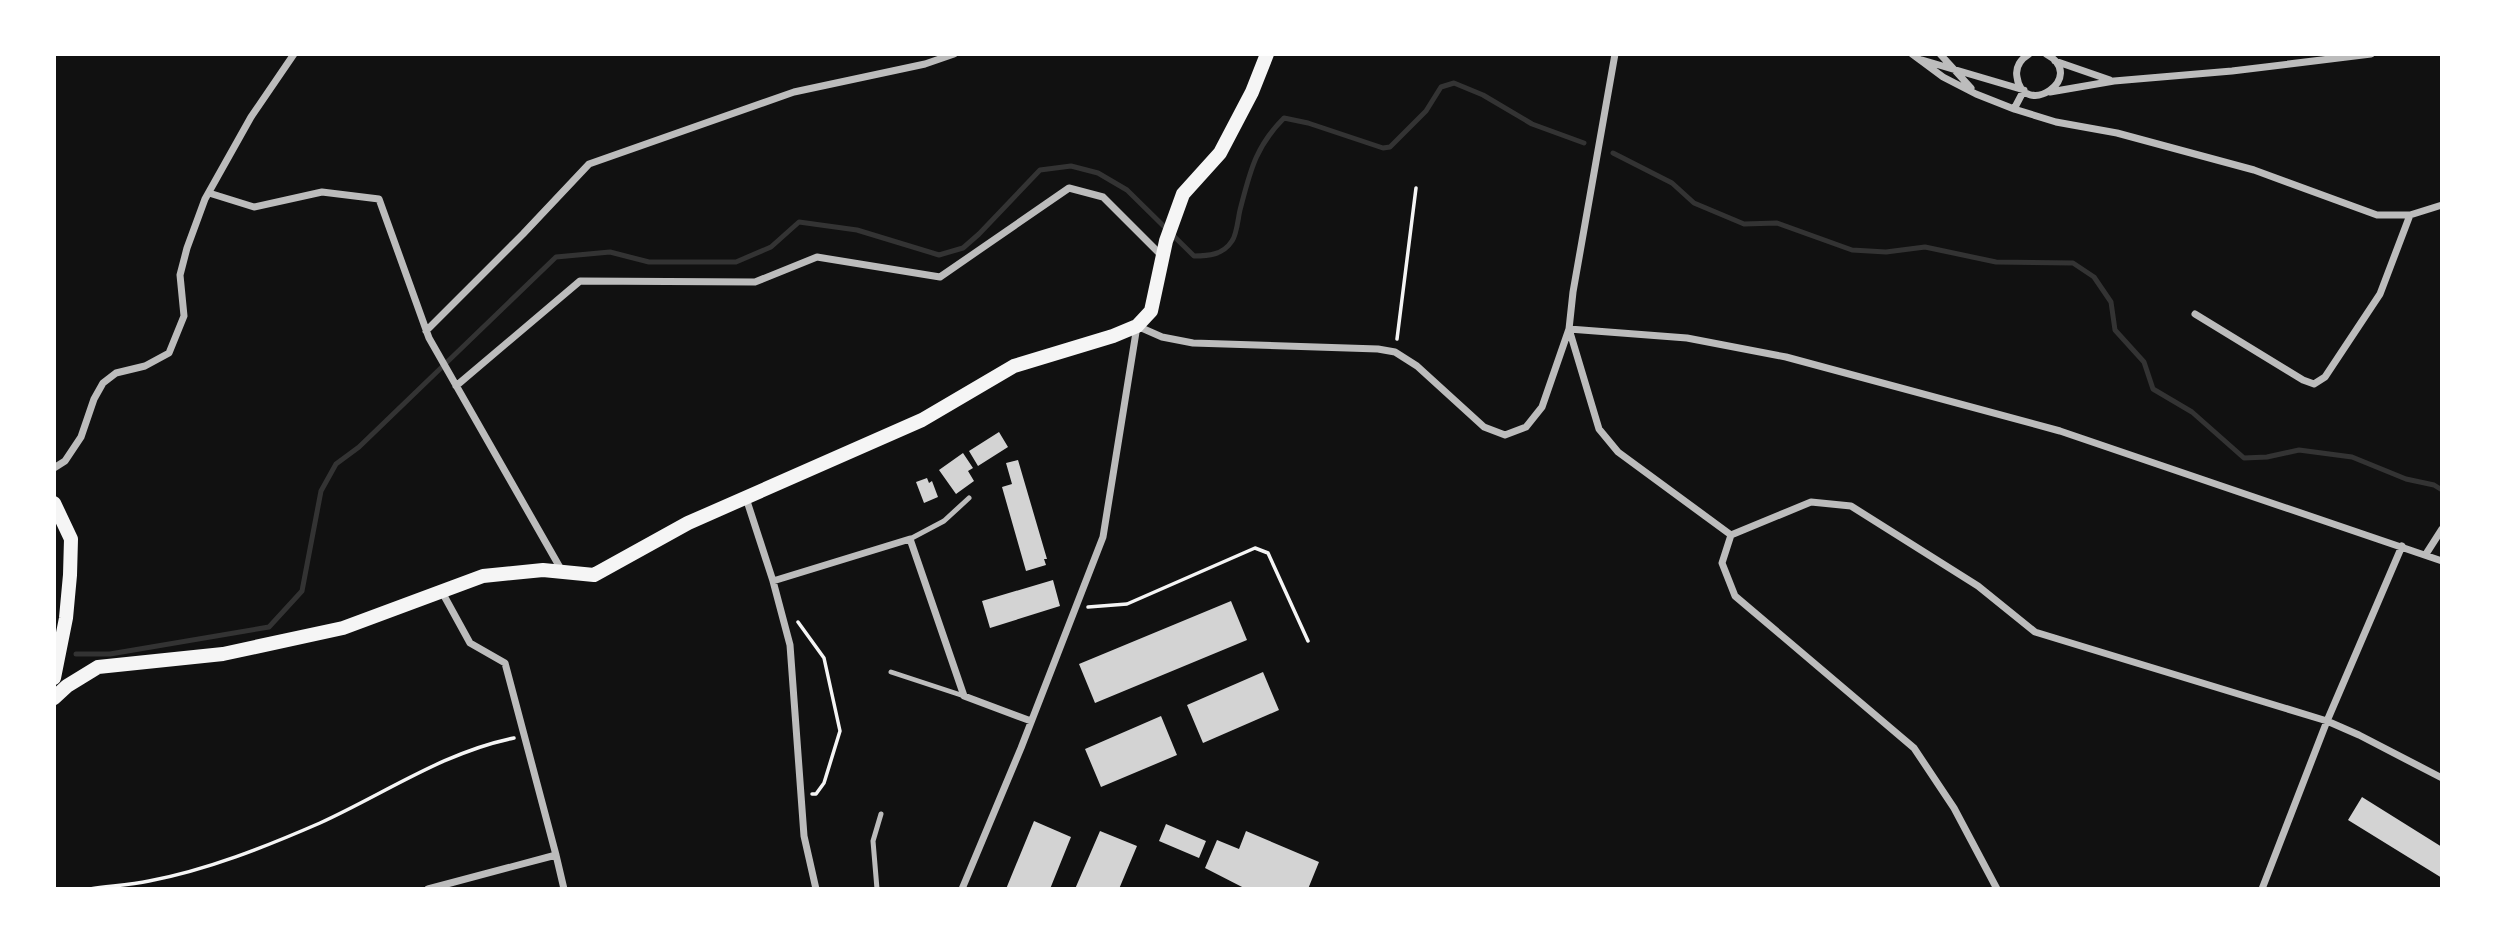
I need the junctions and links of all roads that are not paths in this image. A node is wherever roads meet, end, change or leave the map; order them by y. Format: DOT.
graph roads {
  1 [pos="294,54"];
  2 [pos="954,54"];
  3 [pos="1267,54"];
  4 [pos="1615,54"];
  5 [pos="1940,54"];
  6 [pos="2029,54"];
  7 [pos="2046,54"];
  8 [pos="2371,54"];
  9 [pos="1915,57"];
  10 [pos="2055,61"];
  11 [pos="1950,67"];
  12 [pos="2114,81"];
  13 [pos="2024,90"];
  14 [pos="2050,92"];
  15 [pos="1976,94"];
  16 [pos="2014,109"];
  17 [pos="209,192"];
  18 [pos="2442,205"];
  19 [pos="2410,215"];
  20 [pos="1163,256"];
  21 [pos="2195,314"];
  22 [pos="1137,326"];
  23 [pos="1569,328"];
  24 [pos="426,331"];
  25 [pos="456,386"];
  26 [pos="54,468"];
  27 [pos="746,497"];
  28 [pos="969,498"];
  29 [pos="54,503"];
  30 [pos="2442,529"];
  31 [pos="1731,535"];
  32 [pos="910,539"];
  33 [pos="2402,546"];
  34 [pos="2426,554"];
  35 [pos="2442,561"];
  36 [pos="563,572"];
  37 [pos="773,580"];
  38 [pos="441,591"];
  39 [pos="891,672"];
  40 [pos="54,678"];
  41 [pos="964,696"];
  42 [pos="54,698"];
  43 [pos="1031,721"];
  44 [pos="2327,721"];
  45 [pos="2442,778"];
  46 [pos="881,814"];
  47 [pos="556,855"];
  48 [pos="428,889"];
  49 [pos="564,889"];
  50 [pos="816,889"];
  51 [pos="877,889"];
  52 [pos="962,889"];
  53 [pos="1997,889"];
  54 [pos="2262,889"];
  1 -- 17 [label="street"];
  2 -- 24 [label="street"];
  3 -- 20 [label="main road"];
  4 -- 23 [label="street"];
  5 -- 11 [label="street"];
  6 -- 13 [label="street"];
  7 -- 10 [label="street"];
  8 -- 12 [label="street"];
  9 -- 11 [label="street"];
  9 -- 15 [label="street"];
  10 -- 12 [label="street"];
  10 -- 14 [label="street"];
  11 -- 13 [label="street"];
  11 -- 15 [label="street"];
  12 -- 14 [label="street"];
  13 -- 14 [label="street"];
  13 -- 16 [label="street"];
  15 -- 16 [label="street"];
  16 -- 19 [label="street"];
  17 -- 24 [label="street"];
  17 -- 26 [label="street"];
  18 -- 19 [label="street"];
  19 -- 21 [label="street"];
  20 -- 22 [label="main road"];
  20 -- 25 [label="street"];
  22 -- 23 [label="street"];
  22 -- 27 [label="main road"];
  22 -- 43 [label="street"];
  23 -- 31 [label="street"];
  23 -- 33 [label="street"];
  24 -- 25 [label="street"];
  25 -- 36 [label="street"];
  27 -- 36 [label="main road"];
  27 -- 37 [label="street"];
  28 -- 32 [label="lane"];
  29 -- 40 [label="main road"];
  30 -- 34 [label="street"];
  31 -- 44 [label="street"];
  31 -- 53 [label="street"];
  32 -- 37 [label="street"];
  32 -- 41 [label="street"];
  33 -- 34 [label="street"];
  33 -- 44 [label="street"];
  34 -- 35 [label="street"];
  36 -- 38 [label="main road"];
  37 -- 50 [label="street"];
  38 -- 42 [label="main road"];
  38 -- 47 [label="street"];
  39 -- 41 [label="lane"];
  41 -- 43 [label="street"];
  43 -- 52 [label="street"];
  44 -- 45 [label="street"];
  44 -- 54 [label="street"];
  46 -- 51 [label="lane"];
  47 -- 48 [label="street"];
  47 -- 49 [label="street"];
}
